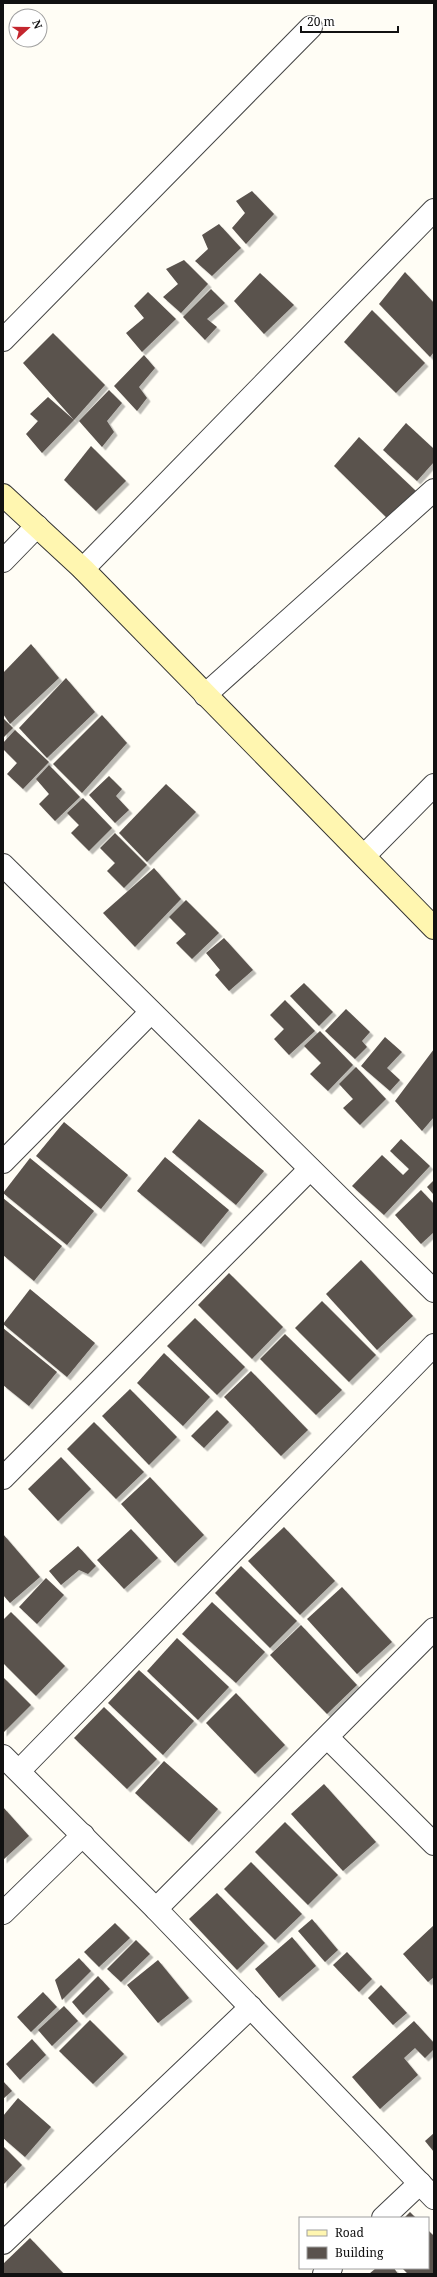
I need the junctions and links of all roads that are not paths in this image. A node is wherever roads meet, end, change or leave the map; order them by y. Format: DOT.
graph roads {
  1 [pos="311,27"];
  2 [pos="434,210"];
  3 [pos="3,340"];
  4 [pos="434,490"];
  5 [pos="3,495"];
  6 [pos="37,526"];
  7 [pos="3,561"];
  8 [pos="84,569"];
  9 [pos="205,695"];
  10 [pos="434,785"];
  11 [pos="364,856"];
  12 [pos="3,866"];
  13 [pos="434,928"];
  14 [pos="151,1012"];
  15 [pos="3,1162"];
  16 [pos="310,1169"];
  17 [pos="434,1291"];
  18 [pos="434,1345"];
  19 [pos="3,1478"];
  20 [pos="434,1630"];
  21 [pos="328,1738"];
  22 [pos="3,1756"];
  23 [pos="19,1771"];
  24 [pos="83,1835"];
  25 [pos="434,1844"];
  26 [pos="156,1909"];
  27 [pos="3,1913"];
  28 [pos="251,2007"];
  29 [pos="427,2190"];
  30 [pos="385,2217"];
  31 [pos="3,2243"];
  1 -- 3 [label="street"];
  2 -- 8 [label="street"];
  4 -- 9 [label="street"];
  5 -- 6 [label="street"];
  6 -- 7 [label="street"];
  6 -- 8 [label="street"];
  8 -- 9 [label="street"];
  9 -- 11 [label="street"];
  10 -- 11 [label="street"];
  11 -- 13 [label="street"];
  12 -- 14 [label="street"];
  14 -- 15 [label="street"];
  14 -- 16 [label="street"];
  16 -- 17 [label="street"];
  16 -- 19 [label="street"];
  18 -- 23 [label="street"];
  20 -- 21 [label="street"];
  21 -- 25 [label="street"];
  21 -- 26 [label="street"];
  22 -- 23 [label="street"];
  23 -- 24 [label="street"];
  24 -- 26 [label="street"];
  24 -- 27 [label="street"];
  26 -- 28 [label="street"];
  28 -- 29 [label="street"];
  28 -- 31 [label="street"];
  29 -- 30 [label="street"];
}
